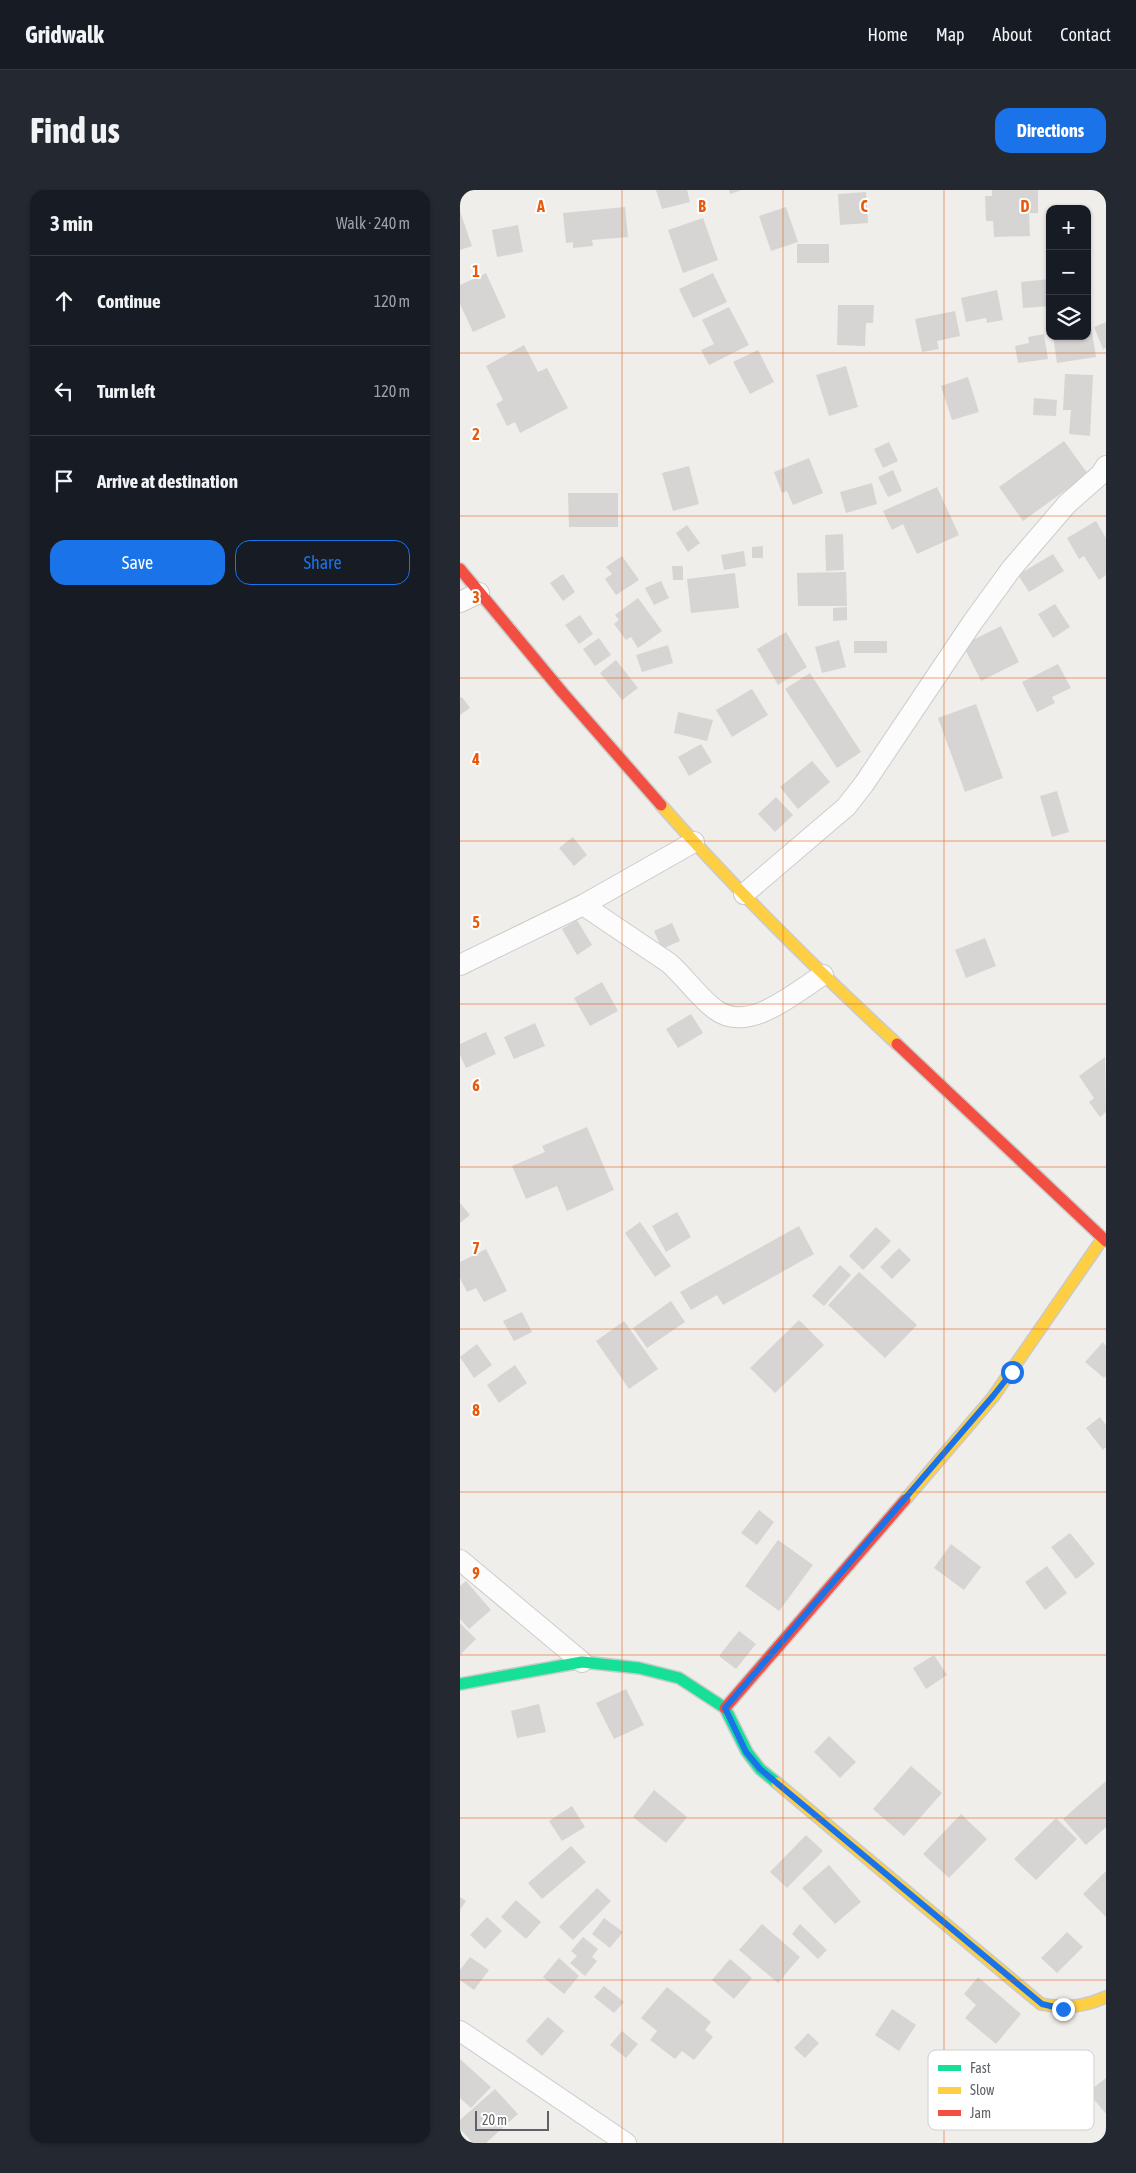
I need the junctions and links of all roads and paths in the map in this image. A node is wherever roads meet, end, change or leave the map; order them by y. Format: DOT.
graph roads {
  1 [pos="1106,466"];
  2 [pos="460,569"];
  3 [pos="479,593"];
  4 [pos="460,602"];
  5 [pos="694,842"];
  6 [pos="744,894"];
  7 [pos="583,905"];
  8 [pos="460,965"];
  9 [pos="823,976"];
  10 [pos="1104,1240"];
  11 [pos="460,1560"];
  12 [pos="582,1662"];
  13 [pos="460,1684"];
  14 [pos="725,1708"];
  15 [pos="1106,1998"];
  16 [pos="460,2031"];
  17 [pos="626,2143"];
  1 -- 6 [label="street"];
  2 -- 3 [label="main road"];
  3 -- 4 [label="street"];
  3 -- 5 [label="main road"];
  5 -- 6 [label="main road"];
  5 -- 7 [label="street"];
  6 -- 9 [label="main road"];
  7 -- 8 [label="street"];
  7 -- 9 [label="street"];
  9 -- 10 [label="main road"];
  10 -- 14 [label="main road"];
  11 -- 12 [label="street"];
  12 -- 13 [label="main road"];
  12 -- 14 [label="main road"];
  14 -- 15 [label="main road"];
  16 -- 17 [label="street"];
}
